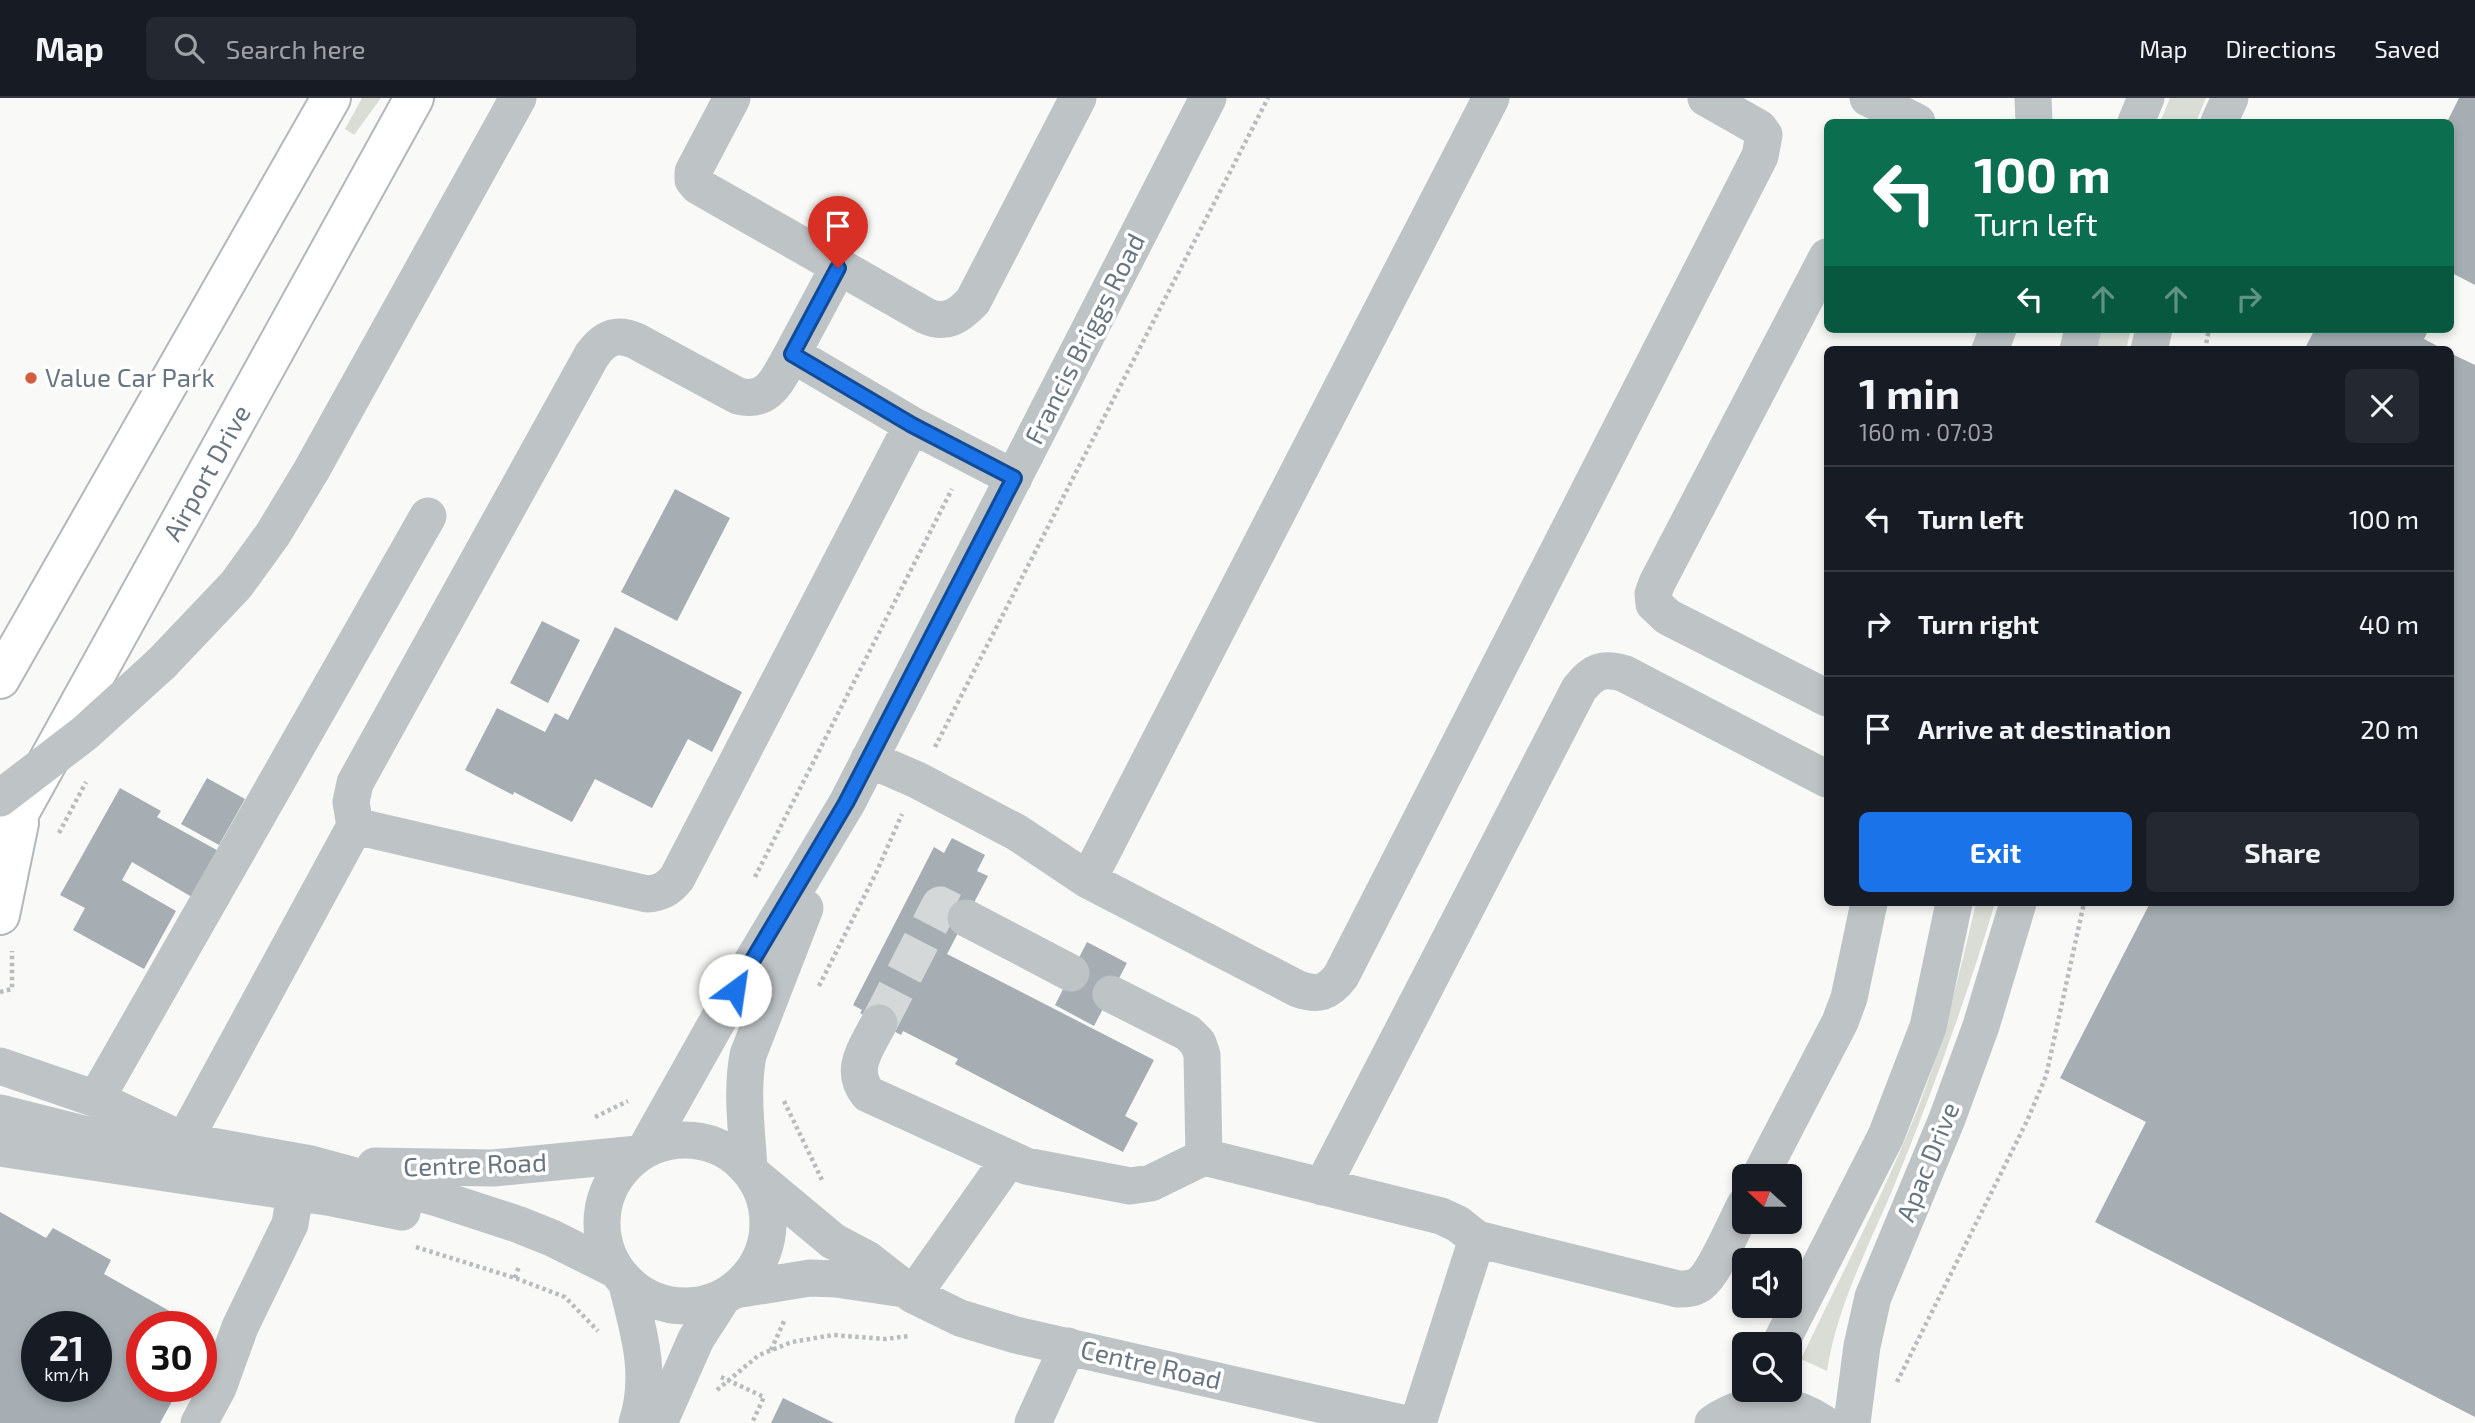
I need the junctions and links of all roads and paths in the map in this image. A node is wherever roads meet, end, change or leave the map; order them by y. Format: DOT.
graph roads {
  1 [pos="331,98"];
  2 [pos="414,98"];
  3 [pos="518,98"];
  4 [pos="732,98"];
  5 [pos="1079,98"];
  6 [pos="1208,98"];
  7 [pos="1268,98"];
  8 [pos="1491,98"];
  9 [pos="1706,98"];
  10 [pos="1868,98"];
  11 [pos="2033,98"];
  12 [pos="2146,98"];
  13 [pos="2230,98"];
  14 [pos="1911,119"];
  15 [pos="2034,119"];
  16 [pos="2138,119"];
  17 [pos="2220,119"];
  18 [pos="1824,263"];
  19 [pos="838,268"];
  20 [pos="792,354"];
  21 [pos="912,425"];
  22 [pos="970,455"];
  23 [pos="1014,478"];
  24 [pos="428,516"];
  25 [pos="0,679"];
  26 [pos="1824,696"];
  27 [pos="869,759"];
  28 [pos="1824,777"];
  29 [pos="917,780"];
  30 [pos="11,802"];
  31 [pos="846,803"];
  32 [pos="355,825"];
  33 [pos="0,848"];
  34 [pos="1088,880"];
  35 [pos="753,881"];
  36 [pos="1868,906"];
  37 [pos="1953,906"];
  38 [pos="2017,906"];
  39 [pos="2083,906"];
  40 [pos="0,915"];
  41 [pos="966,918"];
  42 [pos="1071,973"];
  43 [pos="12,989"];
  44 [pos="0,992"];
  45 [pos="1111,994"];
  46 [pos="814,997"];
  47 [pos="879,1023"];
  48 [pos="0,1066"];
  49 [pos="635,1098"];
  50 [pos="96,1099"];
  51 [pos="0,1114"];
  52 [pos="592,1119"];
  53 [pos="181,1140"];
  54 [pos="0,1148"];
  55 [pos="641,1152"];
  56 [pos="1204,1157"];
  57 [pos="1009,1159"];
  58 [pos="1766,1164"];
  59 [pos="752,1172"];
  60 [pos="302,1173"];
  61 [pos="1322,1186"];
  62 [pos="524,1227"];
  63 [pos="1732,1230"];
  64 [pos="1477,1239"];
  65 [pos="414,1247"];
  66 [pos="621,1275"];
  67 [pos="515,1278"];
  68 [pos="909,1292"];
  69 [pos="729,1293"];
  70 [pos="972,1322"];
  71 [pos="1786,1332"];
  72 [pos="1068,1346"];
  73 [pos="644,1355"];
  74 [pos="686,1363"];
  75 [pos="727,1380"];
  76 [pos="1895,1387"];
  77 [pos="1722,1414"];
  78 [pos="652,1422"];
  79 [pos="199,1423"];
  80 [pos="752,1423"];
  81 [pos="1033,1423"];
  82 [pos="1402,1423"];
  83 [pos="1418,1423"];
  84 [pos="1823,1423"];
  85 [pos="1852,1423"];
  1 -- 25 [label="main road"];
  2 -- 30 [label="main road, Airport Drive"];
  3 -- 30 [label="street, bridge"];
  4 -- 19 [label="street"];
  5 -- 19 [label="street"];
  6 -- 23 [label="street, Francis Briggs Road"];
  7 -- 29 [label="path"];
  8 -- 34 [label="street"];
  9 -- 34 [label="street"];
  10 -- 14 [label="street"];
  11 -- 15 [label="street"];
  12 -- 16 [label="street"];
  13 -- 17 [label="street"];
  18 -- 26 [label="street"];
  19 -- 20 [label="street"];
  20 -- 21 [label="street"];
  20 -- 32 [label="street"];
  21 -- 22 [label="street"];
  21 -- 32 [label="street"];
  22 -- 23 [label="street"];
  22 -- 35 [label="path"];
  23 -- 27 [label="street, Francis Briggs Road"];
  24 -- 50 [label="street"];
  27 -- 29 [label="street"];
  27 -- 31 [label="street, Francis Briggs Road"];
  28 -- 61 [label="street"];
  29 -- 34 [label="street"];
  29 -- 46 [label="path"];
  30 -- 33 [label="main road, Airport Drive"];
  30 -- 40 [label="main road"];
  31 -- 55 [label="street, Francis Briggs Road"];
  31 -- 59 [label="street, Francis Briggs Road"];
  32 -- 53 [label="street"];
  36 -- 58 [label="street"];
  37 -- 71 [label="street, Apac Drive"];
  38 -- 85 [label="street, Apac Drive"];
  39 -- 76 [label="path"];
  41 -- 42 [label="street"];
  43 -- 44 [label="path"];
  45 -- 56 [label="street"];
  47 -- 57 [label="street"];
  48 -- 50 [label="street, Centre Road"];
  49 -- 52 [label="path"];
  50 -- 53 [label="street, Centre Road"];
  51 -- 53 [label="street, Centre Road"];
  53 -- 60 [label="street, Centre Road"];
  54 -- 60 [label="street"];
  55 -- 59 [label="street"];
  55 -- 60 [label="street, Centre Road"];
  55 -- 66 [label="street"];
  56 -- 57 [label="street"];
  56 -- 61 [label="street"];
  57 -- 68 [label="street"];
  59 -- 68 [label="street, Centre Road"];
  59 -- 69 [label="street"];
  60 -- 62 [label="street, Centre Road"];
  60 -- 79 [label="street"];
  61 -- 64 [label="street"];
  62 -- 66 [label="street, Centre Road"];
  62 -- 67 [label="path"];
  63 -- 64 [label="street"];
  64 -- 83 [label="street"];
  65 -- 67 [label="path"];
  66 -- 69 [label="street"];
  66 -- 73 [label="street"];
  67 -- 73 [label="path"];
  68 -- 69 [label="street, Centre Road"];
  68 -- 70 [label="street, Centre Road"];
  69 -- 74 [label="street"];
  70 -- 72 [label="street, Centre Road"];
  70 -- 75 [label="path"];
  72 -- 81 [label="street"];
  72 -- 82 [label="street, Centre Road"];
  73 -- 78 [label="street"];
  74 -- 75 [label="path"];
  74 -- 78 [label="street"];
  75 -- 78 [label="path"];
  75 -- 80 [label="path"];
  77 -- 84 [label="street"];
}
